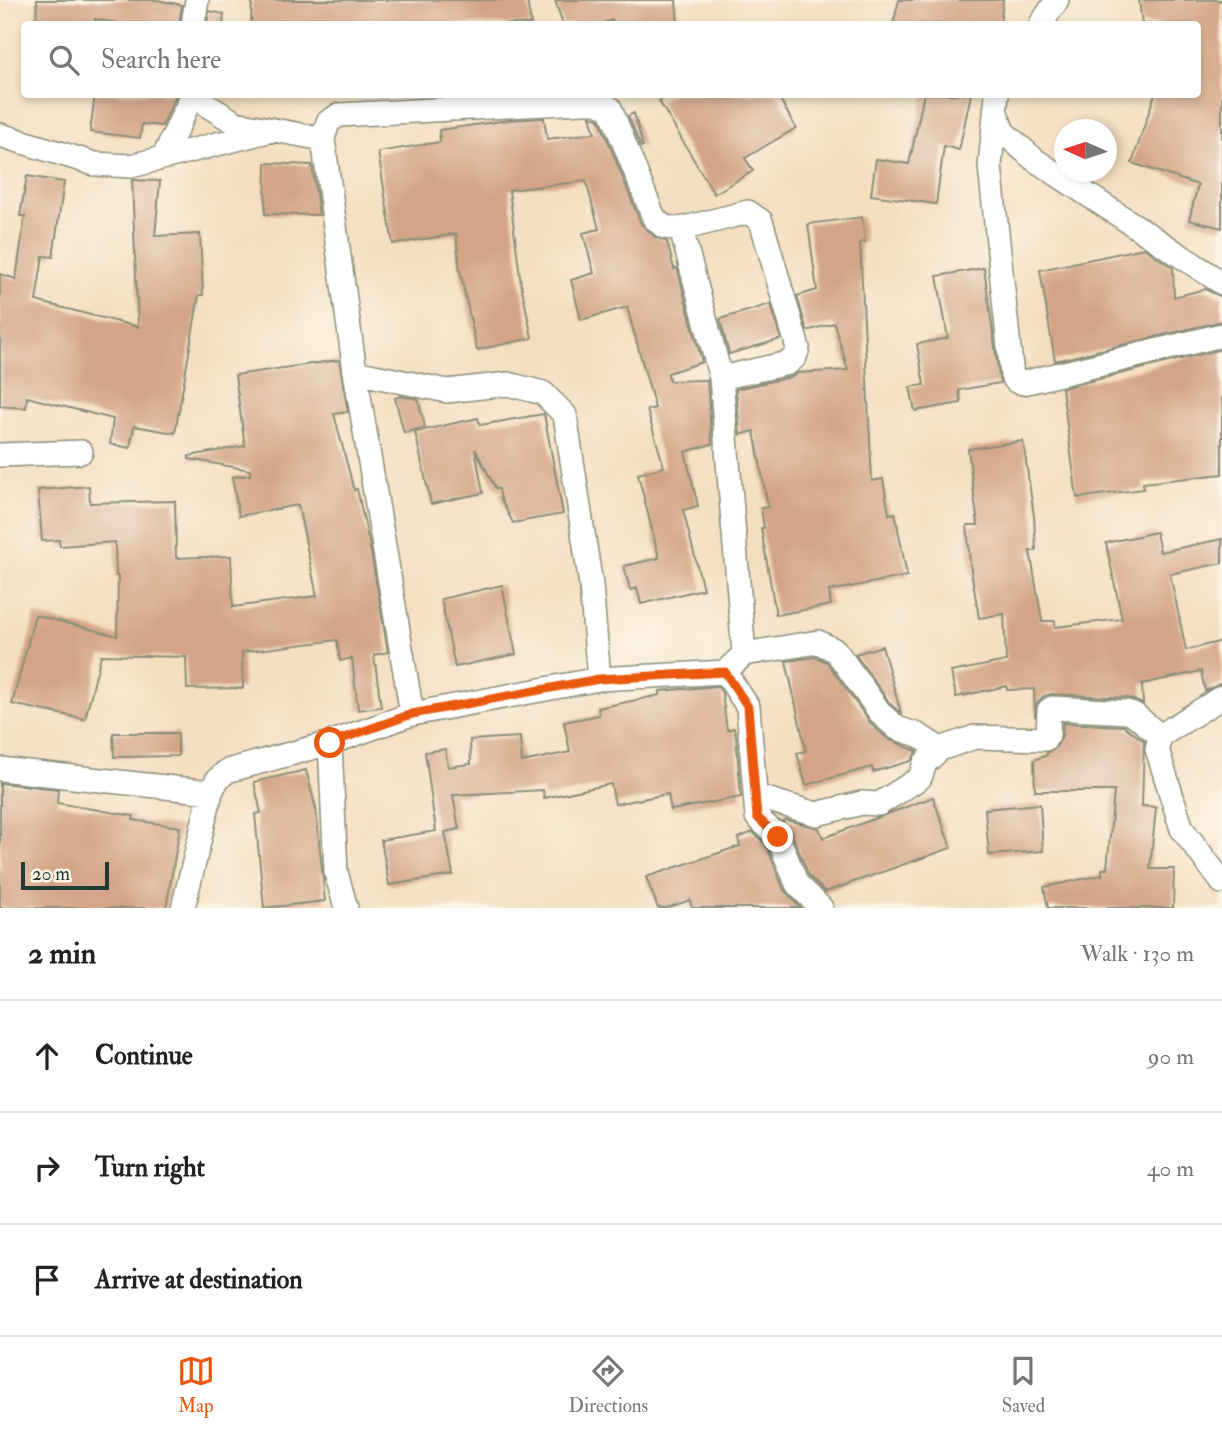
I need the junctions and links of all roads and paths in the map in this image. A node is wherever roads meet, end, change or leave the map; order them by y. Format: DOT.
graph roads {
  1 [pos="197,0"];
  2 [pos="1057,0"];
  3 [pos="194,21"];
  4 [pos="1043,21"];
  5 [pos="193,98"];
  6 [pos="199,98"];
  7 [pos="996,102"];
  8 [pos="272,130"];
  9 [pos="0,135"];
  10 [pos="323,139"];
  11 [pos="164,156"];
  12 [pos="681,229"];
  13 [pos="1222,283"];
  14 [pos="1222,335"];
  15 [pos="355,372"];
  16 [pos="721,378"];
  17 [pos="81,452"];
  18 [pos="0,455"];
  19 [pos="744,654"];
  20 [pos="725,672"];
  21 [pos="599,679"];
  22 [pos="1222,697"];
  23 [pos="412,714"];
  24 [pos="1160,736"];
  25 [pos="330,743"];
  26 [pos="940,750"];
  27 [pos="0,769"];
  28 [pos="211,792"];
  29 [pos="756,796"];
  30 [pos="1222,882"];
  31 [pos="183,908"];
  32 [pos="346,908"];
  33 [pos="821,908"];
  1 -- 3 [label="street"];
  2 -- 4 [label="street"];
  5 -- 11 [label="street"];
  6 -- 8 [label="street"];
  7 -- 13 [label="street"];
  7 -- 14 [label="street"];
  8 -- 10 [label="street"];
  8 -- 11 [label="street"];
  9 -- 11 [label="street"];
  10 -- 12 [label="street"];
  10 -- 15 [label="street"];
  12 -- 16 [label="street"];
  12 -- 16 [label="street"];
  15 -- 21 [label="street"];
  15 -- 23 [label="street"];
  16 -- 19 [label="street"];
  17 -- 18 [label="street"];
  19 -- 20 [label="street"];
  19 -- 26 [label="street"];
  20 -- 21 [label="street"];
  20 -- 29 [label="street"];
  21 -- 23 [label="street"];
  22 -- 24 [label="street"];
  23 -- 25 [label="street"];
  24 -- 26 [label="street"];
  24 -- 30 [label="street"];
  25 -- 28 [label="street"];
  25 -- 32 [label="street"];
  26 -- 29 [label="street"];
  27 -- 28 [label="street"];
  28 -- 31 [label="street"];
  29 -- 33 [label="street"];
}
